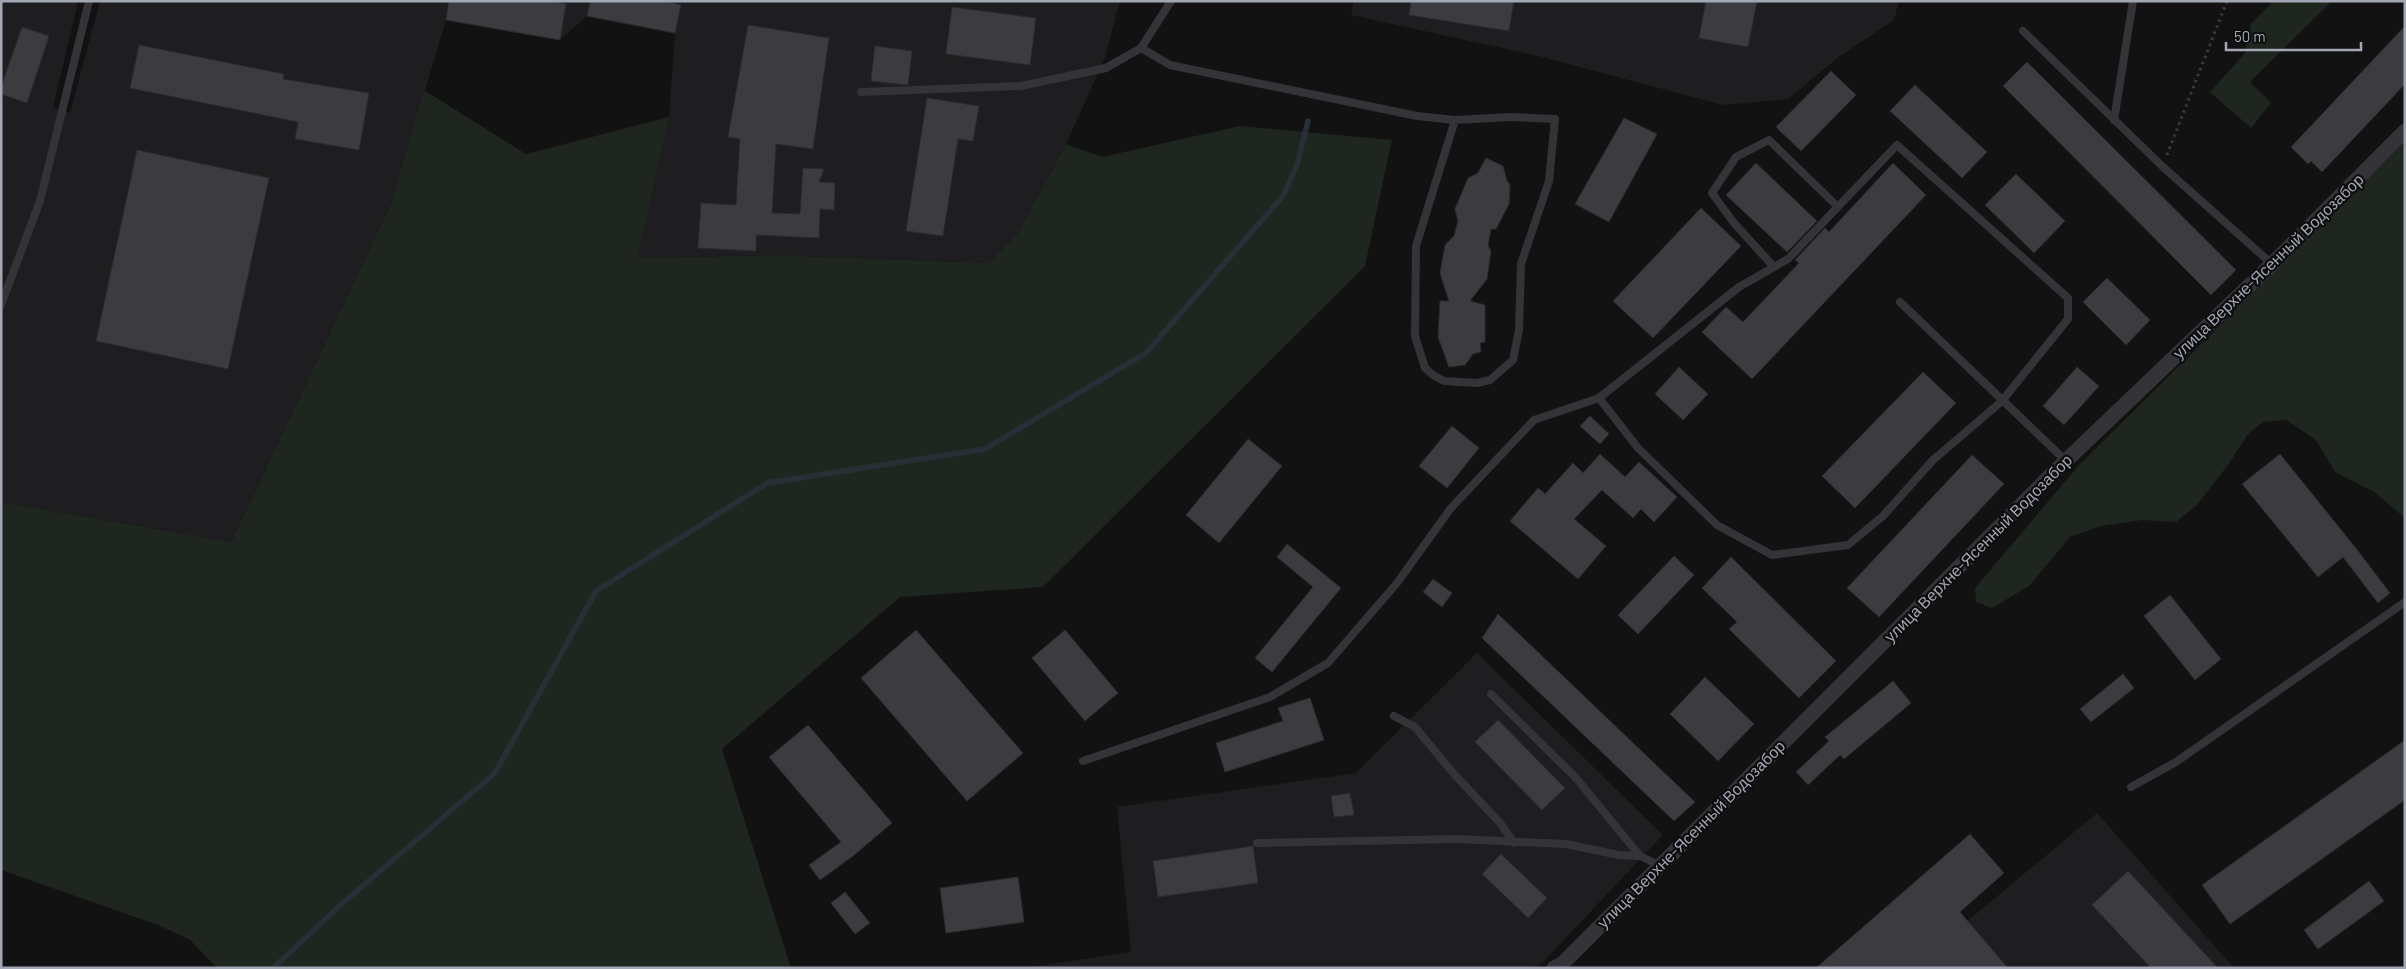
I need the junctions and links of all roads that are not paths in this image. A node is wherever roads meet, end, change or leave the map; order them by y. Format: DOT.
graph roads {
  1 [pos="89,1"];
  2 [pos="1171,1"];
  3 [pos="2132,1"];
  4 [pos="2023,31"];
  5 [pos="1141,48"];
  6 [pos="861,92"];
  7 [pos="1455,120"];
  8 [pos="2114,120"];
  9 [pos="2405,130"];
  10 [pos="1838,207"];
  11 [pos="2272,264"];
  12 [pos="1774,267"];
  13 [pos="1900,302"];
  14 [pos="1,305"];
  15 [pos="1599,398"];
  16 [pos="2002,401"];
  17 [pos="2066,461"];
  18 [pos="2405,602"];
  19 [pos="1491,694"];
  20 [pos="1394,716"];
  21 [pos="1083,761"];
  22 [pos="2131,787"];
  23 [pos="1257,843"];
  24 [pos="1514,844"];
  25 [pos="1640,856"];
  26 [pos="1659,864"];
  27 [pos="1559,966"];
  1 -- 14 [label="lane"];
  2 -- 5 [label="lane"];
  3 -- 8 [label="lane"];
  4 -- 8 [label="lane"];
  5 -- 6 [label="lane"];
  5 -- 7 [label="lane"];
  7 -- 7 [label="lane"];
  8 -- 11 [label="lane"];
  9 -- 11 [label="street, улица Верхне-Ясенный Водозабор"];
  10 -- 12 [label="lane"];
  10 -- 12 [label="lane"];
  10 -- 16 [label="lane"];
  11 -- 17 [label="street, улица Верхне-Ясенный Водозабор"];
  12 -- 15 [label="lane"];
  13 -- 16 [label="lane"];
  15 -- 16 [label="lane"];
  15 -- 21 [label="lane"];
  16 -- 17 [label="lane"];
  17 -- 26 [label="street, улица Верхне-Ясенный Водозабор"];
  18 -- 22 [label="lane"];
  19 -- 25 [label="lane"];
  20 -- 24 [label="lane"];
  23 -- 24 [label="lane"];
  24 -- 25 [label="lane"];
  25 -- 26 [label="lane"];
  26 -- 27 [label="street, улица Верхне-Ясенный Водозабор"];
}
